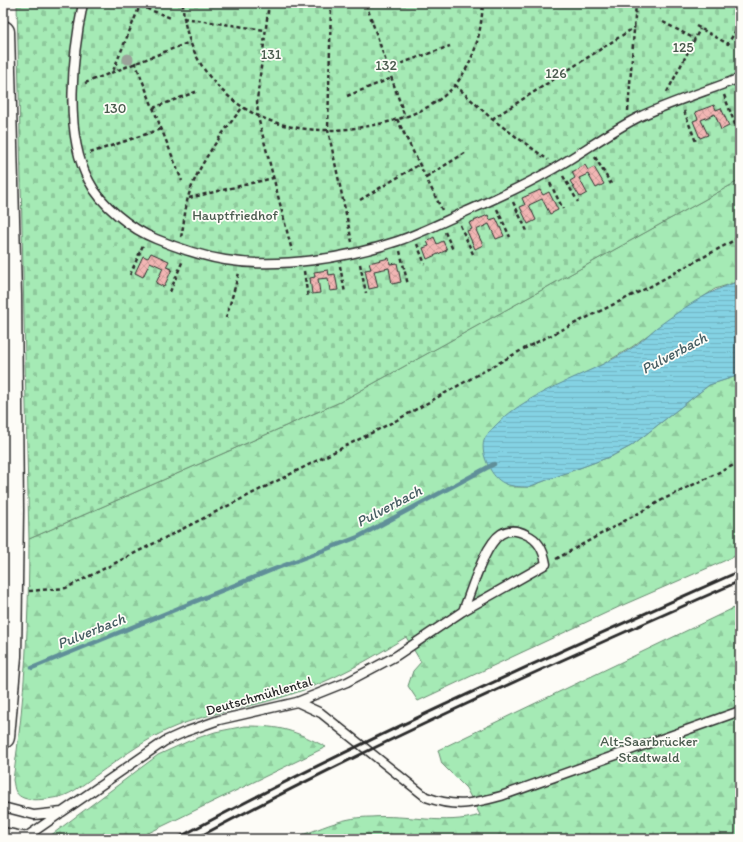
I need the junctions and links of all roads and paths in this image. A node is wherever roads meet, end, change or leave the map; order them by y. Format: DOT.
graph roads {
  1 [pos="82,3"];
  2 [pos="183,3"];
  3 [pos="269,3"];
  4 [pos="331,3"];
  5 [pos="484,3"];
  6 [pos="636,3"];
  7 [pos="140,4"];
  8 [pos="366,4"];
  9 [pos="171,18"];
  10 [pos="183,18"];
  11 [pos="663,22"];
  12 [pos="740,22"];
  13 [pos="696,26"];
  14 [pos="635,27"];
  15 [pos="700,29"];
  16 [pos="265,30"];
  17 [pos="3,32"];
  18 [pos="695,39"];
  19 [pos="190,42"];
  20 [pos="450,46"];
  21 [pos="136,62"];
  22 [pos="388,68"];
  23 [pos="112,72"];
  24 [pos="392,78"];
  25 [pos="740,78"];
  26 [pos="455,85"];
  27 [pos="720,86"];
  28 [pos="72,88"];
  29 [pos="198,91"];
  30 [pos="346,96"];
  31 [pos="153,108"];
  32 [pos="242,108"];
  33 [pos="682,108"];
  34 [pos="658,110"];
  35 [pos="258,117"];
  36 [pos="405,117"];
  37 [pos="397,119"];
  38 [pos="492,119"];
  39 [pos="628,124"];
  40 [pos="736,127"];
  41 [pos="161,129"];
  42 [pos="328,130"];
  43 [pos="696,142"];
  44 [pos="590,148"];
  45 [pos="465,154"];
  46 [pos="79,156"];
  47 [pos="420,164"];
  48 [pos="558,167"];
  49 [pos="545,174"];
  50 [pos="426,177"];
  51 [pos="273,178"];
  52 [pos="182,181"];
  53 [pos="611,184"];
  54 [pos="509,192"];
  55 [pos="188,198"];
  56 [pos="493,199"];
  57 [pos="360,200"];
  58 [pos="578,202"];
  59 [pos="563,209"];
  60 [pos="456,216"];
  61 [pos="444,221"];
  62 [pos="527,231"];
  63 [pos="413,234"];
  64 [pos="147,236"];
  65 [pos="510,237"];
  66 [pos="740,237"];
  67 [pos="398,241"];
  68 [pos="183,250"];
  69 [pos="453,250"];
  70 [pos="356,252"];
  71 [pos="473,254"];
  72 [pos="339,256"];
  73 [pos="243,261"];
  74 [pos="298,261"];
  75 [pos="425,264"];
  76 [pos="130,275"];
  77 [pos="408,285"];
  78 [pos="170,292"];
  79 [pos="345,293"];
  80 [pos="366,293"];
  81 [pos="308,298"];
  82 [pos="226,318"];
  83 [pos="740,462"];
  84 [pos="546,564"];
  85 [pos="11,591"];
  86 [pos="463,611"];
  87 [pos="297,702"];
  88 [pos="740,711"];
  89 [pos="3,737"];
  90 [pos="3,807"];
  91 [pos="65,811"];
  92 [pos="3,832"];
  93 [pos="25,838"];
  1 -- 28 [label="lane"];
  2 -- 10 [label="path"];
  3 -- 16 [label="path"];
  4 -- 42 [label="path"];
  5 -- 26 [label="path"];
  6 -- 14 [label="path"];
  7 -- 9 [label="path"];
  7 -- 23 [label="path"];
  8 -- 22 [label="path"];
  10 -- 16 [label="path"];
  10 -- 19 [label="path"];
  11 -- 18 [label="path"];
  12 -- 15 [label="path"];
  13 -- 15 [label="path"];
  14 -- 38 [label="path"];
  14 -- 39 [label="path"];
  15 -- 18 [label="path"];
  16 -- 35 [label="path"];
  17 -- 85 [label="main road"];
  18 -- 34 [label="path"];
  19 -- 21 [label="path"];
  19 -- 32 [label="path"];
  20 -- 22 [label="path"];
  21 -- 23 [label="path"];
  21 -- 31 [label="path"];
  22 -- 24 [label="path"];
  23 -- 28 [label="path"];
  24 -- 30 [label="path"];
  24 -- 36 [label="path"];
  25 -- 27 [label="lane"];
  26 -- 36 [label="path"];
  26 -- 38 [label="path"];
  27 -- 34 [label="lane"];
  27 -- 40 [label="path"];
  28 -- 46 [label="lane"];
  29 -- 31 [label="path"];
  31 -- 41 [label="path"];
  32 -- 35 [label="path"];
  32 -- 55 [label="path"];
  33 -- 43 [label="path"];
  34 -- 39 [label="lane"];
  35 -- 42 [label="path"];
  35 -- 51 [label="path"];
  36 -- 37 [label="path"];
  37 -- 42 [label="path"];
  37 -- 47 [label="path"];
  38 -- 48 [label="path"];
  39 -- 44 [label="lane"];
  41 -- 46 [label="path"];
  41 -- 52 [label="path"];
  42 -- 70 [label="path"];
  44 -- 48 [label="lane"];
  44 -- 53 [label="path"];
  45 -- 50 [label="path"];
  46 -- 64 [label="lane"];
  47 -- 50 [label="path"];
  47 -- 57 [label="path"];
  48 -- 49 [label="lane"];
  48 -- 58 [label="path"];
  49 -- 54 [label="lane"];
  49 -- 59 [label="path"];
  50 -- 61 [label="path"];
  51 -- 55 [label="path"];
  51 -- 74 [label="path"];
  54 -- 56 [label="lane"];
  54 -- 62 [label="path"];
  55 -- 68 [label="path"];
  56 -- 60 [label="lane"];
  56 -- 65 [label="path"];
  60 -- 61 [label="lane"];
  60 -- 71 [label="path"];
  61 -- 63 [label="lane"];
  61 -- 69 [label="path"];
  63 -- 67 [label="lane"];
  63 -- 75 [label="path"];
  64 -- 68 [label="lane"];
  64 -- 76 [label="path"];
  66 -- 85 [label="path"];
  67 -- 70 [label="lane"];
  67 -- 77 [label="path"];
  68 -- 73 [label="lane"];
  68 -- 78 [label="path"];
  70 -- 72 [label="lane"];
  70 -- 80 [label="path"];
  72 -- 74 [label="lane"];
  72 -- 79 [label="path"];
  73 -- 74 [label="lane"];
  73 -- 82 [label="path"];
  74 -- 81 [label="path"];
  83 -- 84 [label="path"];
  84 -- 86 [label="lane, Deutschmühlental"];
  84 -- 86 [label="lane"];
  85 -- 89 [label="main road"];
  86 -- 87 [label="lane, Deutschmühlental"];
  87 -- 88 [label="lane"];
  87 -- 91 [label="lane, Deutschmühlental"];
  90 -- 91 [label="lane, Deutschmühlental"];
  91 -- 93 [label="lane, Deutschmühlental"];
  92 -- 93 [label="lane, Deutschmühlental"];
}
